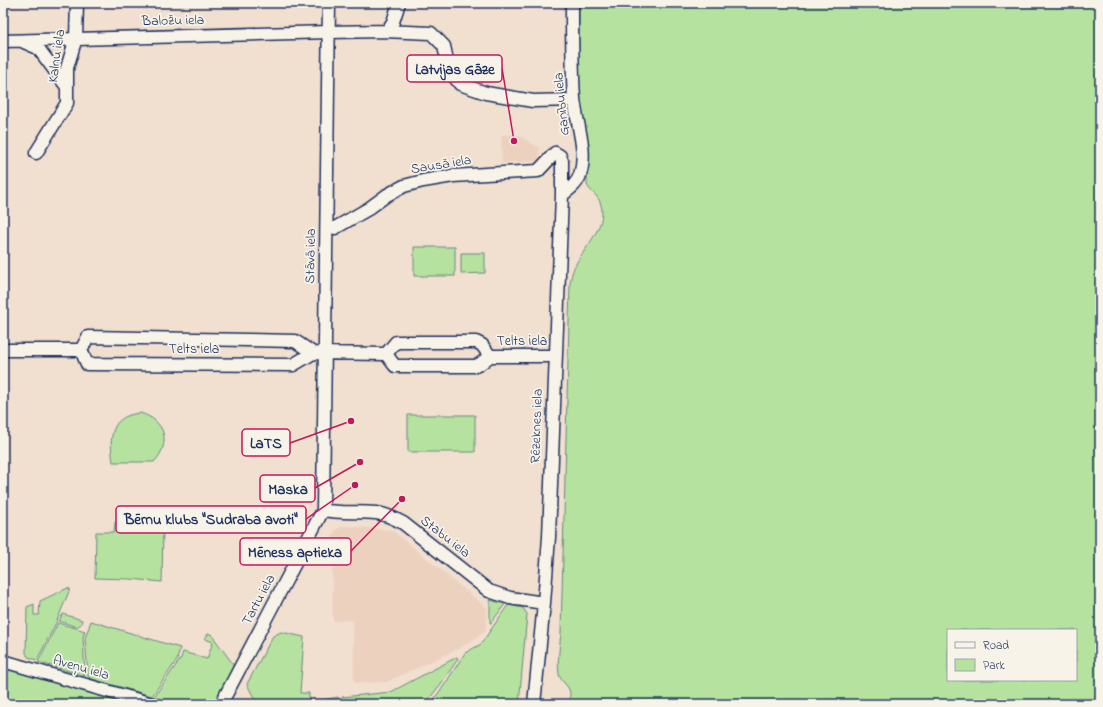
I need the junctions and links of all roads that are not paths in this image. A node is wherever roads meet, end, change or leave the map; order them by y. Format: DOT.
graph roads {
  1 [pos="77,3"];
  2 [pos="329,3"];
  3 [pos="398,3"];
  4 [pos="572,3"];
  5 [pos="387,31"];
  6 [pos="329,32"];
  7 [pos="76,38"];
  8 [pos="21,40"];
  9 [pos="3,41"];
  10 [pos="67,87"];
  11 [pos="574,100"];
  12 [pos="555,153"];
  13 [pos="36,154"];
  14 [pos="562,195"];
  15 [pos="335,228"];
  16 [pos="3,350"];
  17 [pos="81,350"];
  18 [pos="319,353"];
  19 [pos="386,354"];
  20 [pos="490,356"];
  21 [pos="555,356"];
  22 [pos="323,510"];
  23 [pos="544,603"];
  24 [pos="3,661"];
  25 [pos="152,704"];
  26 [pos="221,704"];
  27 [pos="534,704"];
  1 -- 7 [label="street, Kalnu iela"];
  2 -- 6 [label="street, Stāvā iela"];
  3 -- 5 [label="street"];
  4 -- 11 [label="street, Ganību iela"];
  5 -- 6 [label="street, Baložu iela"];
  5 -- 11 [label="street, Baložu iela"];
  6 -- 7 [label="street, Baložu iela"];
  6 -- 18 [label="street, Stāvā iela"];
  7 -- 8 [label="street, Baložu iela"];
  7 -- 10 [label="street, Kalnu iela"];
  8 -- 9 [label="street, Baložu iela"];
  8 -- 10 [label="street"];
  10 -- 13 [label="street, Kalnu iela"];
  11 -- 14 [label="street, Ganību iela"];
  12 -- 14 [label="street, Rēzeknes iela"];
  12 -- 15 [label="street, Sausā iela"];
  14 -- 21 [label="street, Rēzeknes iela"];
  16 -- 17 [label="street"];
  17 -- 18 [label="street, Telts iela"];
  17 -- 18 [label="street, Telts iela"];
  18 -- 19 [label="street, Telts iela"];
  18 -- 22 [label="street, Stāvā iela"];
  19 -- 20 [label="street, Telts iela"];
  19 -- 20 [label="street, Telts iela"];
  20 -- 21 [label="street, Telts iela"];
  21 -- 23 [label="street, Rēzeknes iela"];
  22 -- 23 [label="street, Stabu iela"];
  22 -- 26 [label="street, Tartu iela"];
  23 -- 27 [label="street, Rēzeknes iela"];
  24 -- 25 [label="street, Aveņu iela"];
}
